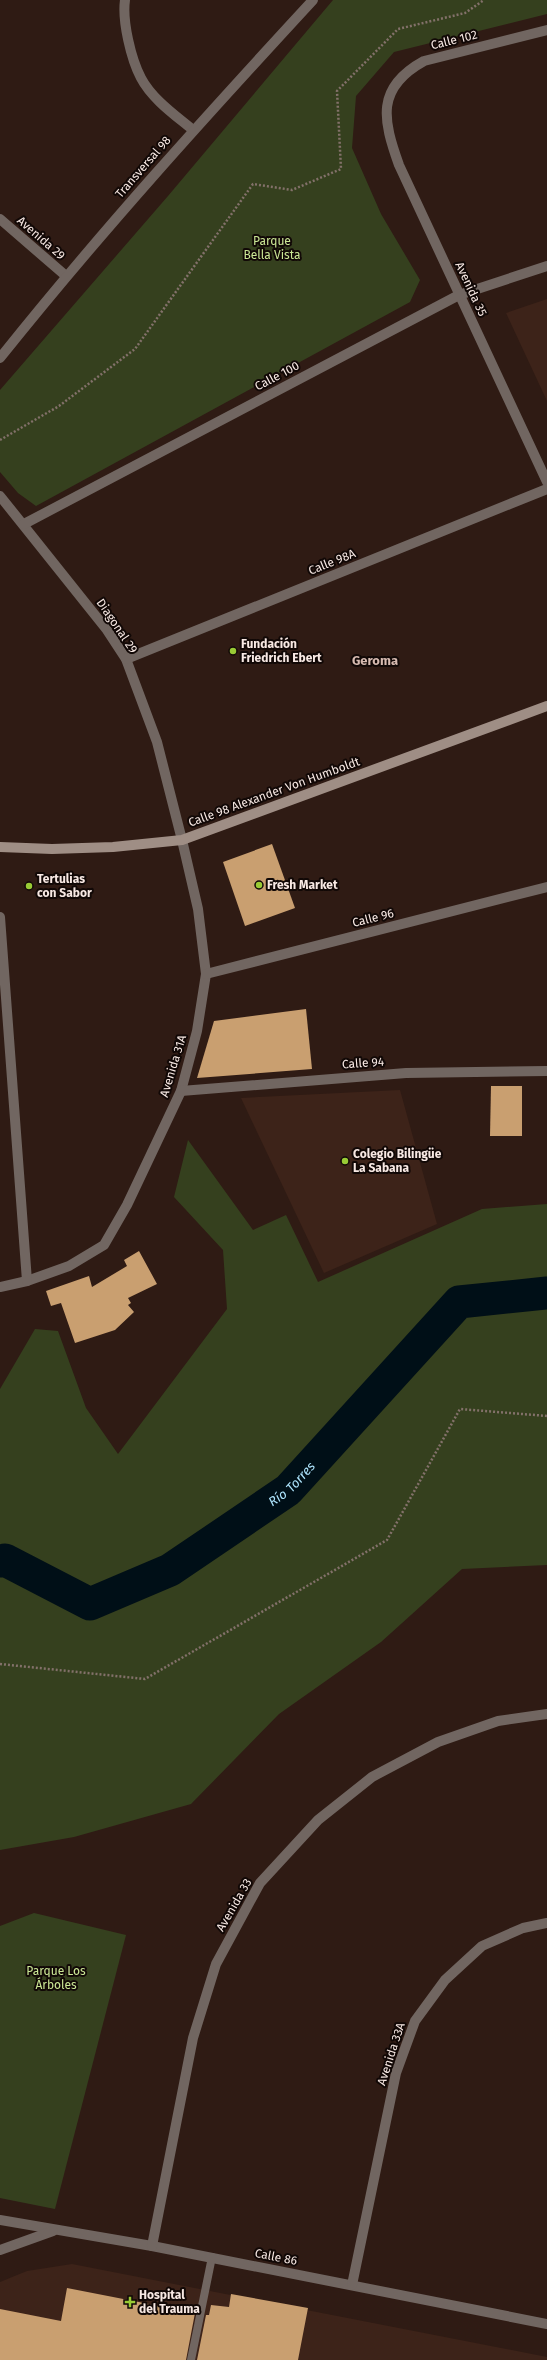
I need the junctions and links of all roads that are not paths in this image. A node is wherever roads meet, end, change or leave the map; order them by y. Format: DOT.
graph roads {
  1 [pos="125,0"];
  2 [pos="313,0"];
  3 [pos="547,30"];
  4 [pos="388,104"];
  5 [pos="193,130"];
  6 [pos="0,219"];
  7 [pos="547,266"];
  8 [pos="66,276"];
  9 [pos="459,295"];
  10 [pos="0,358"];
  11 [pos="547,482"];
  12 [pos="547,489"];
  13 [pos="0,496"];
  14 [pos="24,524"];
  15 [pos="126,659"];
  16 [pos="547,706"];
  17 [pos="182,840"];
  18 [pos="0,847"];
  19 [pos="547,886"];
  20 [pos="0,917"];
  21 [pos="206,974"];
  22 [pos="547,1071"];
  23 [pos="181,1090"];
  24 [pos="27,1281"];
  25 [pos="0,1287"];
  26 [pos="547,1714"];
  27 [pos="547,1923"];
  28 [pos="0,2220"];
  29 [pos="55,2230"];
  30 [pos="152,2246"];
  31 [pos="0,2250"];
  32 [pos="212,2257"];
  33 [pos="352,2285"];
  34 [pos="547,2324"];
  35 [pos="191,2360"];
  1 -- 5 [label="street"];
  2 -- 5 [label="street, Transversal 98"];
  3 -- 4 [label="street, Calle 102"];
  4 -- 9 [label="street, Avenida 35"];
  5 -- 8 [label="street, Transversal 98"];
  6 -- 8 [label="street, Avenida 29"];
  7 -- 9 [label="street, Calle 100"];
  8 -- 10 [label="street, Transversal 98"];
  9 -- 11 [label="street, Avenida 35"];
  9 -- 14 [label="street, Calle 100"];
  12 -- 15 [label="street, Calle 98A"];
  13 -- 14 [label="street, Diagonal 29"];
  14 -- 15 [label="street, Diagonal 29"];
  15 -- 17 [label="street, Diagonal 29"];
  16 -- 17 [label="street, Calle 98 Alexander Von Humboldt"];
  17 -- 18 [label="street, Calle 98 Alexander Von Humboldt"];
  17 -- 21 [label="street, Avenida 31A"];
  19 -- 21 [label="street, Calle 96"];
  20 -- 24 [label="street"];
  21 -- 23 [label="street, Avenida 31A"];
  22 -- 23 [label="street, Calle 94"];
  23 -- 24 [label="street, Avenida 31A"];
  24 -- 25 [label="street, Avenida 31A"];
  26 -- 30 [label="street, Avenida 33"];
  27 -- 33 [label="street, Avenida 33A"];
  28 -- 29 [label="street, Calle 86"];
  29 -- 30 [label="street, Calle 86"];
  29 -- 31 [label="street"];
  30 -- 32 [label="street, Calle 86"];
  32 -- 33 [label="street, Calle 86"];
  32 -- 35 [label="lane"];
  33 -- 34 [label="street, Calle 86"];
}
